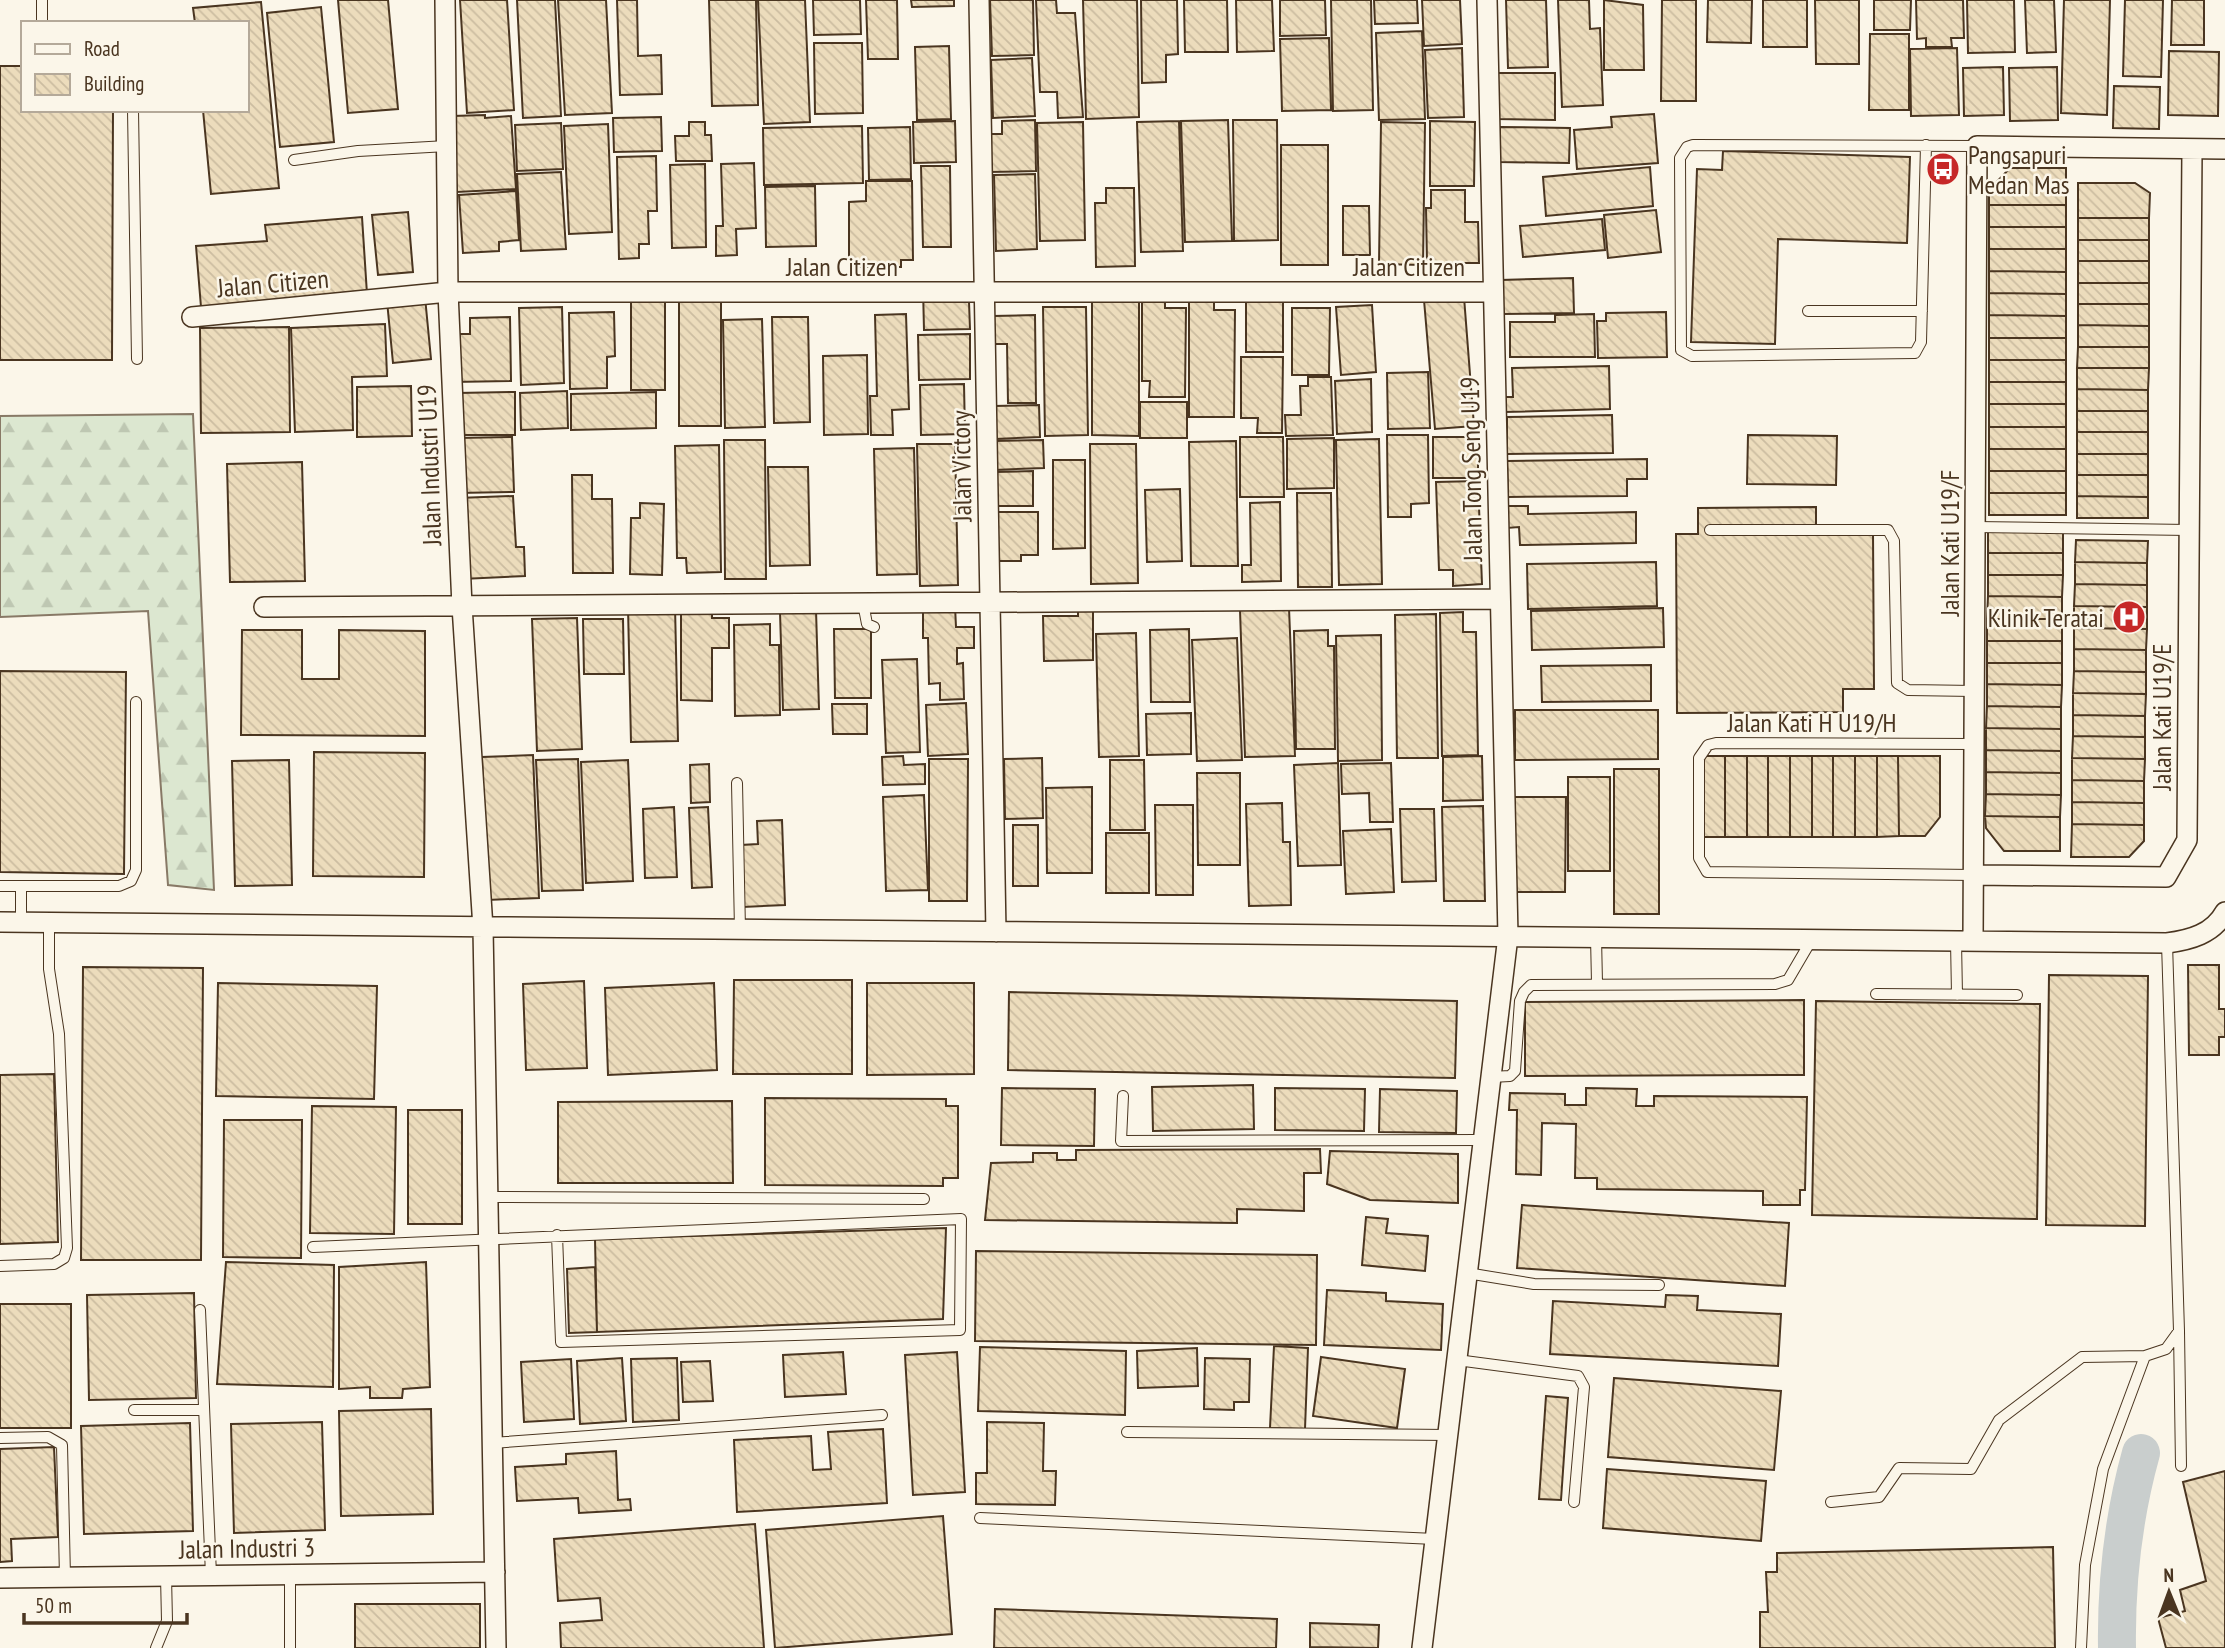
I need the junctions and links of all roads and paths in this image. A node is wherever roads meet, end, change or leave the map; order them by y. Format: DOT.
graph roads {
  1 [pos="42,0"];
  2 [pos="445,0"];
  3 [pos="979,0"];
  4 [pos="1487,0"];
  5 [pos="41,21"];
  6 [pos="133,112"];
  7 [pos="1926,145"];
  8 [pos="447,146"];
  9 [pos="1977,146"];
  10 [pos="2192,149"];
  11 [pos="2225,149"];
  12 [pos="293,160"];
  13 [pos="448,292"];
  14 [pos="984,292"];
  15 [pos="1493,292"];
  16 [pos="1808,311"];
  17 [pos="1922,311"];
  18 [pos="192,317"];
  19 [pos="138,359"];
  20 [pos="1975,527"];
  21 [pos="1710,530"];
  22 [pos="2189,530"];
  23 [pos="1500,599"];
  24 [pos="990,603"];
  25 [pos="863,604"];
  26 [pos="462,606"];
  27 [pos="264,607"];
  28 [pos="874,627"];
  29 [pos="1974,691"];
  30 [pos="136,702"];
  31 [pos="1974,744"];
  32 [pos="737,783"];
  33 [pos="1974,875"];
  34 [pos="0,886"];
  35 [pos="21,887"];
  36 [pos="2225,912"];
  37 [pos="0,922"];
  38 [pos="21,922"];
  39 [pos="49,923"];
  40 [pos="483,928"];
  41 [pos="740,930"];
  42 [pos="996,932"];
  43 [pos="1508,936"];
  44 [pos="1596,937"];
  45 [pos="1812,939"];
  46 [pos="1965,941"];
  47 [pos="2167,943"];
  48 [pos="1597,983"];
  49 [pos="1876,994"];
  50 [pos="1957,995"];
  51 [pos="2017,995"];
  52 [pos="1491,1077"];
  53 [pos="1123,1096"];
  54 [pos="1483,1140"];
  55 [pos="488,1197"];
  56 [pos="924,1199"];
  57 [pos="557,1236"];
  58 [pos="489,1238"];
  59 [pos="313,1247"];
  60 [pos="0,1266"];
  61 [pos="1467,1273"];
  62 [pos="1659,1286"];
  63 [pos="201,1310"];
  64 [pos="2179,1331"];
  65 [pos="2145,1356"];
  66 [pos="1457,1360"];
  67 [pos="134,1410"];
  68 [pos="204,1410"];
  69 [pos="882,1415"];
  70 [pos="1126,1432"];
  71 [pos="1448,1435"];
  72 [pos="0,1438"];
  73 [pos="492,1443"];
  74 [pos="2180,1466"];
  75 [pos="1574,1502"];
  76 [pos="1831,1502"];
  77 [pos="981,1518"];
  78 [pos="1435,1539"];
  79 [pos="495,1572"];
  80 [pos="290,1574"];
  81 [pos="211,1575"];
  82 [pos="166,1576"];
  83 [pos="0,1577"];
  84 [pos="65,1577"];
  85 [pos="156,1648"];
  86 [pos="290,1648"];
  87 [pos="496,1648"];
  88 [pos="1422,1648"];
  89 [pos="2081,1648"];
  1 -- 5 [label="lane"];
  2 -- 8 [label="street, Jalan Industri U19"];
  3 -- 14 [label="street, Jalan Victory"];
  4 -- 15 [label="street, Jalan Tong Seng U19"];
  6 -- 19 [label="lane"];
  7 -- 9 [label="lane"];
  7 -- 17 [label="lane"];
  7 -- 17 [label="lane"];
  8 -- 12 [label="lane"];
  8 -- 13 [label="street, Jalan Industri U19"];
  9 -- 10 [label="street"];
  9 -- 20 [label="street, Jalan Kati U19/F"];
  10 -- 11 [label="street"];
  10 -- 22 [label="street, Jalan Kati U19/E"];
  13 -- 14 [label="street, Jalan Citizen"];
  13 -- 18 [label="street, Jalan Citizen"];
  13 -- 26 [label="street, Jalan Industri U19"];
  14 -- 15 [label="street, Jalan Citizen"];
  14 -- 24 [label="street, Jalan Victory"];
  15 -- 23 [label="street, Jalan Tong Seng U19"];
  16 -- 17 [label="lane"];
  20 -- 22 [label="lane"];
  20 -- 29 [label="street, Jalan Kati U19/F"];
  21 -- 29 [label="lane"];
  22 -- 33 [label="street, Jalan Kati U19/E"];
  23 -- 24 [label="street"];
  23 -- 43 [label="street, Jalan Tong Seng U19"];
  24 -- 25 [label="street"];
  24 -- 42 [label="street, Jalan Victory"];
  25 -- 26 [label="street"];
  25 -- 28 [label="lane"];
  26 -- 27 [label="street"];
  26 -- 40 [label="street, Jalan Industri U19"];
  29 -- 31 [label="street, Jalan Kati U19/F"];
  30 -- 35 [label="lane"];
  31 -- 33 [label="street, Jalan Kati U19/F"];
  31 -- 33 [label="lane, Jalan Kati H U19/H"];
  32 -- 41 [label="lane"];
  33 -- 46 [label="street, Jalan Kati U19/F"];
  34 -- 35 [label="lane"];
  35 -- 38 [label="lane"];
  36 -- 47 [label="street"];
  37 -- 38 [label="street"];
  38 -- 39 [label="street"];
  39 -- 40 [label="street"];
  39 -- 60 [label="lane"];
  40 -- 41 [label="street"];
  40 -- 55 [label="street, Jalan Industri U19"];
  41 -- 42 [label="street"];
  42 -- 43 [label="street"];
  43 -- 44 [label="street"];
  43 -- 52 [label="street, Jalan Tong Seng U19"];
  44 -- 45 [label="street"];
  44 -- 48 [label="lane"];
  45 -- 46 [label="street"];
  45 -- 48 [label="lane"];
  46 -- 47 [label="street"];
  46 -- 50 [label="lane"];
  47 -- 64 [label="lane"];
  48 -- 52 [label="lane"];
  49 -- 50 [label="lane"];
  50 -- 51 [label="lane"];
  52 -- 54 [label="street, Jalan Tong Seng U19"];
  53 -- 54 [label="lane"];
  54 -- 61 [label="street, Jalan Tong Seng U19"];
  55 -- 56 [label="lane"];
  55 -- 58 [label="street, Jalan Industri U19"];
  57 -- 57 [label="lane"];
  57 -- 58 [label="lane"];
  58 -- 59 [label="lane"];
  58 -- 73 [label="street, Jalan Industri U19"];
  61 -- 62 [label="lane"];
  61 -- 66 [label="street, Jalan Tong Seng U19"];
  63 -- 68 [label="lane"];
  64 -- 65 [label="lane"];
  64 -- 74 [label="lane"];
  65 -- 76 [label="lane"];
  65 -- 89 [label="lane"];
  66 -- 71 [label="street, Jalan Tong Seng U19"];
  66 -- 75 [label="lane"];
  67 -- 68 [label="lane"];
  68 -- 81 [label="lane"];
  69 -- 73 [label="lane"];
  70 -- 71 [label="lane"];
  71 -- 78 [label="street, Jalan Tong Seng U19"];
  72 -- 84 [label="lane"];
  73 -- 79 [label="street, Jalan Industri U19"];
  77 -- 78 [label="lane"];
  78 -- 88 [label="street, Jalan Tong Seng U19"];
  79 -- 80 [label="street, Jalan Industri 3"];
  79 -- 87 [label="street, Jalan Industri U19"];
  80 -- 81 [label="street, Jalan Industri 3"];
  80 -- 86 [label="lane"];
  81 -- 82 [label="street, Jalan Industri 3"];
  82 -- 84 [label="street, Jalan Industri 3"];
  82 -- 85 [label="lane"];
  83 -- 84 [label="street, Jalan Industri 3"];
}
